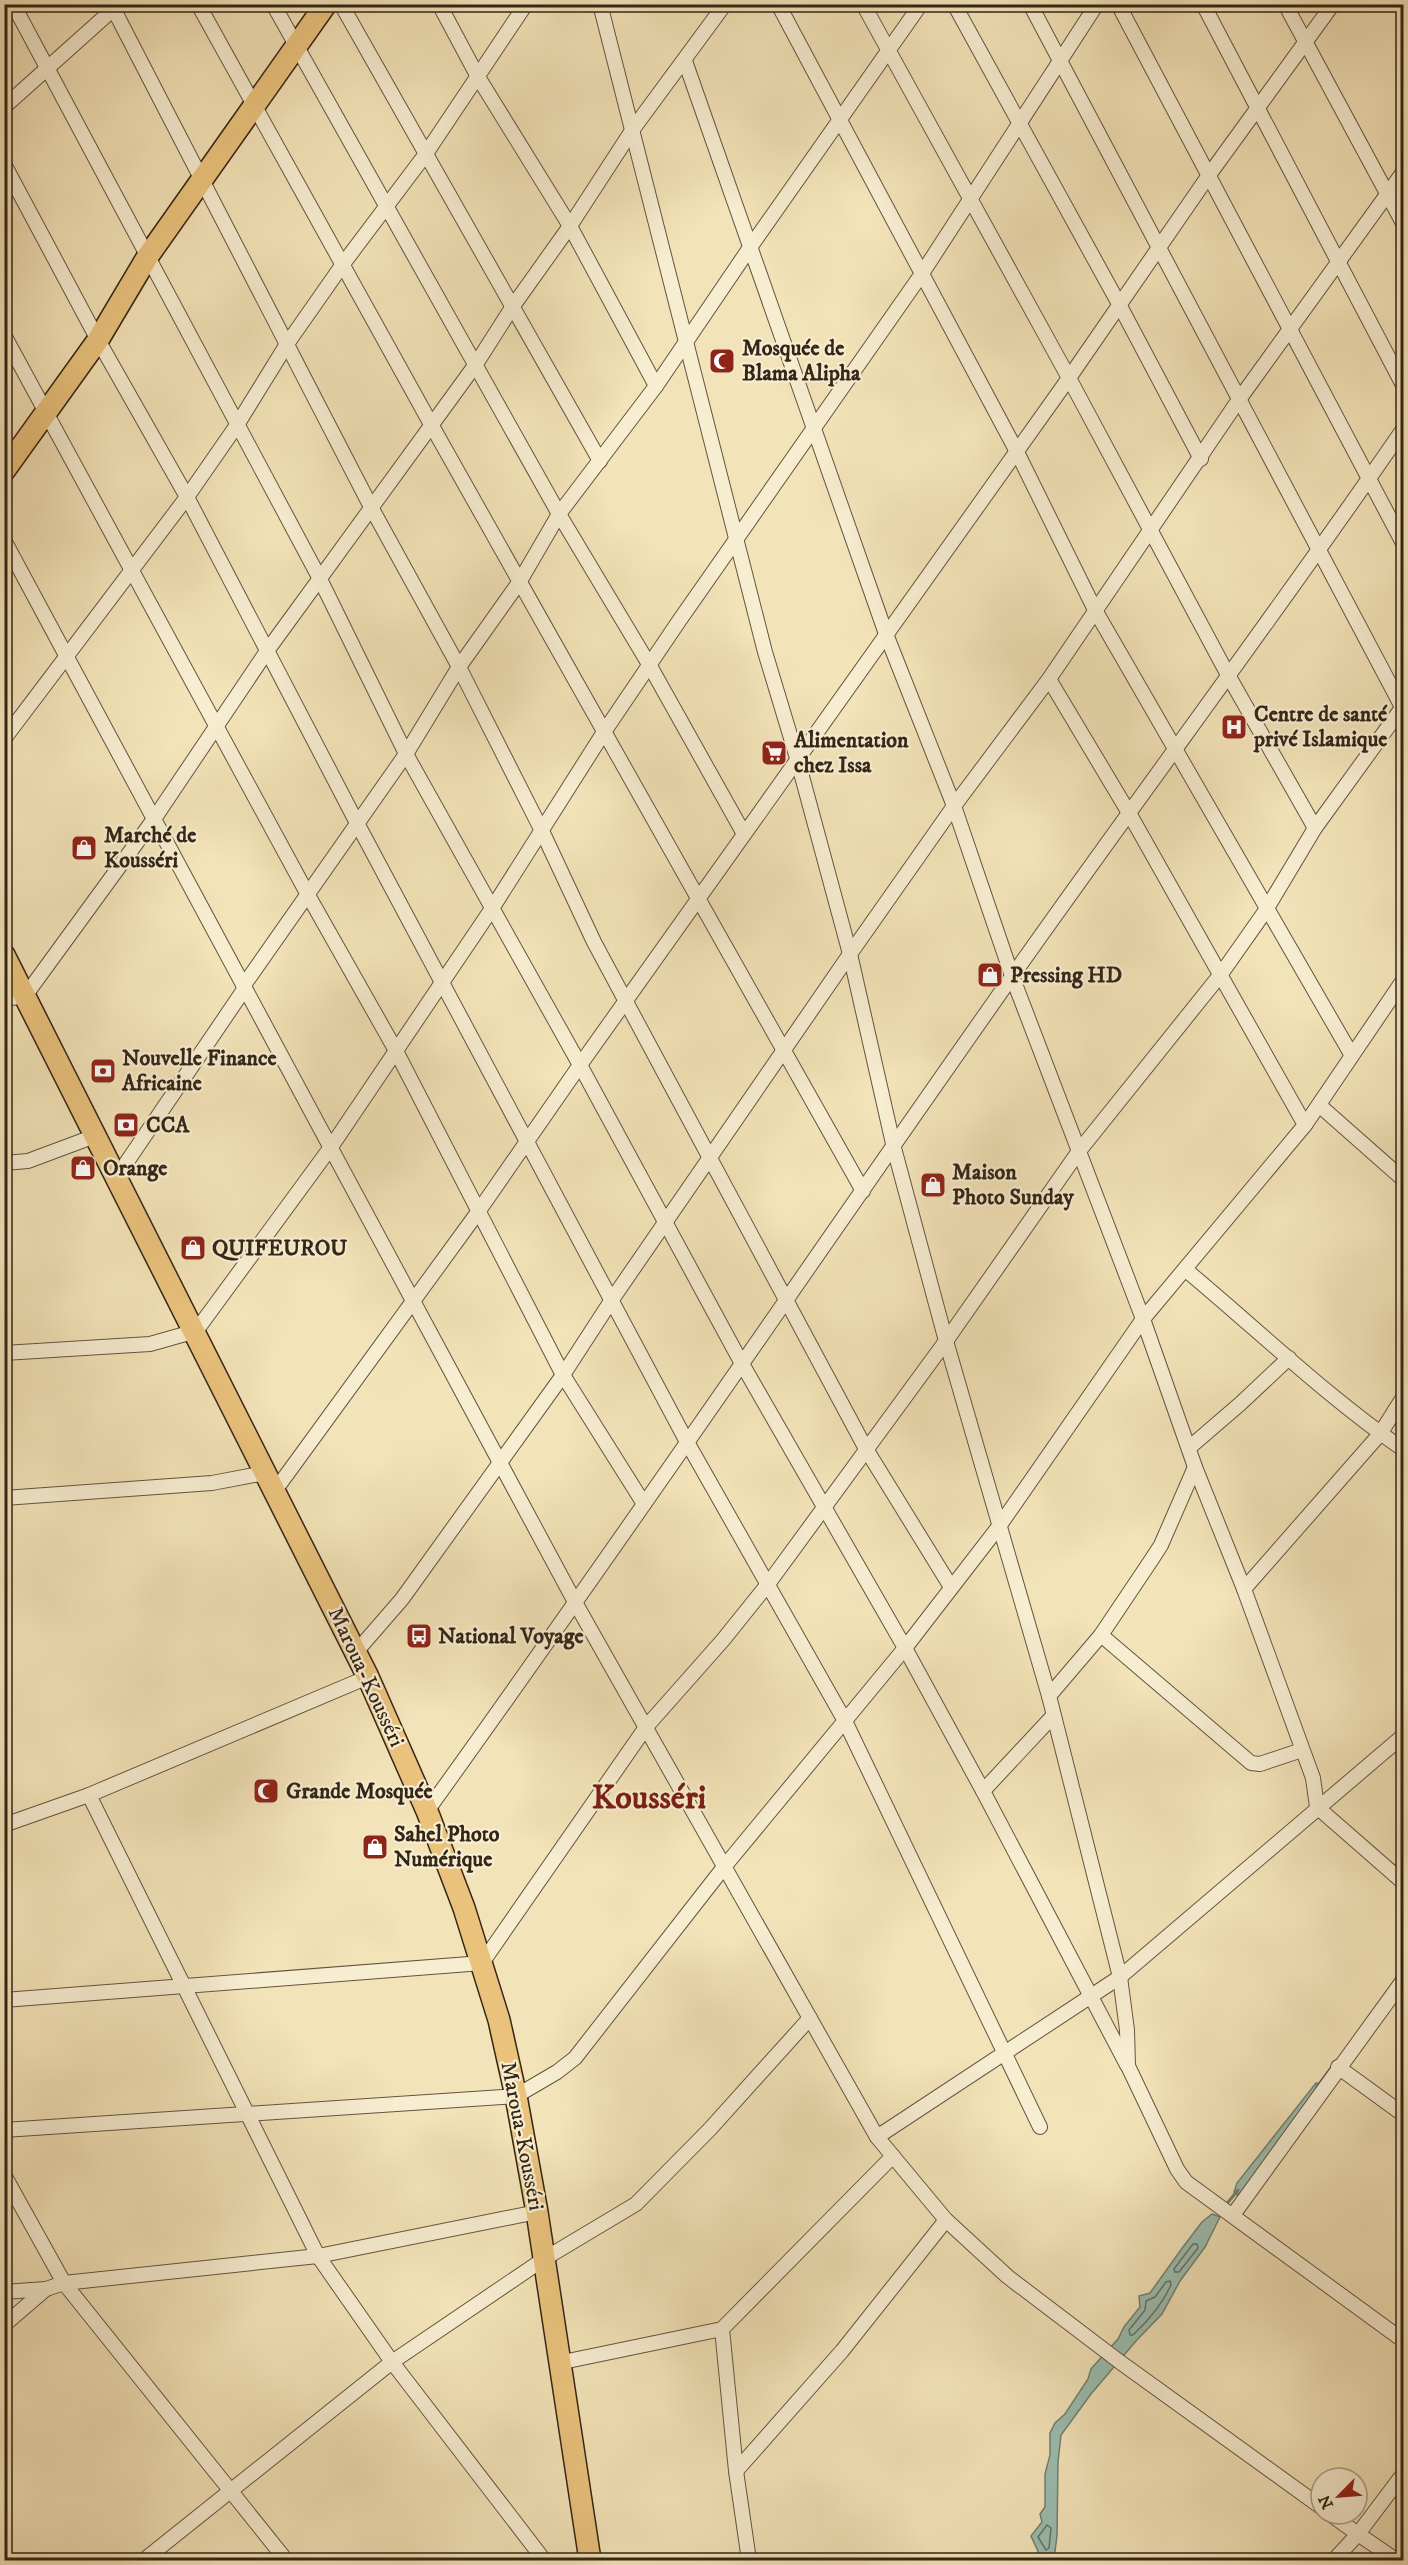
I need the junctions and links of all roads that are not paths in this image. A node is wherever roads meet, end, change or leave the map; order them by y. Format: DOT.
graph roads {
  1 [pos="13,4"];
  2 [pos="198,4"];
  3 [pos="273,4"];
  4 [pos="326,4"];
  5 [pos="341,4"];
  6 [pos="439,4"];
  7 [pos="526,4"];
  8 [pos="600,4"];
  9 [pos="725,4"];
  10 [pos="777,4"];
  11 [pos="863,4"];
  12 [pos="921,4"];
  13 [pos="954,4"];
  14 [pos="1030,4"];
  15 [pos="1097,4"];
  16 [pos="1119,4"];
  17 [pos="1203,4"];
  18 [pos="1285,4"];
  19 [pos="1333,4"];
  20 [pos="114,6"];
  21 [pos="1305,43"];
  22 [pos="297,48"];
  23 [pos="888,51"];
  24 [pos="685,62"];
  25 [pos="1061,63"];
  26 [pos="48,67"];
  27 [pos="478,77"];
  28 [pos="4,107"];
  29 [pos="255,107"];
  30 [pos="1258,107"];
  31 [pos="840,120"];
  32 [pos="1020,126"];
  33 [pos="633,129"];
  34 [pos="425,155"];
  35 [pos="4,164"];
  36 [pos="1404,171"];
  37 [pos="1209,175"];
  38 [pos="202,179"];
  39 [pos="1386,194"];
  40 [pos="971,200"];
  41 [pos="386,206"];
  42 [pos="1404,225"];
  43 [pos="570,226"];
  44 [pos="751,246"];
  45 [pos="1159,246"];
  46 [pos="148,256"];
  47 [pos="1338,262"];
  48 [pos="343,264"];
  49 [pos="921,275"];
  50 [pos="1119,304"];
  51 [pos="513,306"];
  52 [pos="1291,331"];
  53 [pos="4,335"];
  54 [pos="98,340"];
  55 [pos="686,343"];
  56 [pos="287,344"];
  57 [pos="476,364"];
  58 [pos="1068,378"];
  59 [pos="656,386"];
  60 [pos="1404,387"];
  61 [pos="1238,400"];
  62 [pos="46,412"];
  63 [pos="237,425"];
  64 [pos="432,426"];
  65 [pos="815,426"];
  66 [pos="1404,428"];
  67 [pos="1016,450"];
  68 [pos="1201,459"];
  69 [pos="600,460"];
  70 [pos="4,471"];
  71 [pos="1368,480"];
  72 [pos="187,497"];
  73 [pos="371,507"];
  74 [pos="558,514"];
  75 [pos="1150,532"];
  76 [pos="4,540"];
  77 [pos="736,542"];
  78 [pos="1404,545"];
  79 [pos="1317,549"];
  80 [pos="133,568"];
  81 [pos="320,579"];
  82 [pos="520,581"];
  83 [pos="1095,610"];
  84 [pos="886,634"];
  85 [pos="267,651"];
  86 [pos="67,656"];
  87 [pos="650,666"];
  88 [pos="459,667"];
  89 [pos="1228,675"];
  90 [pos="1049,679"];
  91 [pos="1403,706"];
  92 [pos="216,725"];
  93 [pos="604,732"];
  94 [pos="4,739"];
  95 [pos="1175,748"];
  96 [pos="406,754"];
  97 [pos="797,758"];
  98 [pos="954,806"];
  99 [pos="1129,813"];
  100 [pos="154,819"];
  101 [pos="357,823"];
  102 [pos="1315,828"];
  103 [pos="542,831"];
  104 [pos="744,834"];
  105 [pos="308,895"];
  106 [pos="699,900"];
  107 [pos="493,907"];
  108 [pos="1266,909"];
  109 [pos="850,954"];
  110 [pos="4,955"];
  111 [pos="1221,974"];
  112 [pos="1012,976"];
  113 [pos="1404,979"];
  114 [pos="443,982"];
  115 [pos="244,985"];
  116 [pos="15,998"];
  117 [pos="627,1001"];
  118 [pos="395,1049"];
  119 [pos="785,1051"];
  120 [pos="1351,1054"];
  121 [pos="580,1065"];
  122 [pos="1319,1105"];
  123 [pos="1305,1125"];
  124 [pos="95,1136"];
  125 [pos="528,1142"];
  126 [pos="331,1148"];
  127 [pos="894,1148"];
  128 [pos="1079,1151"];
  129 [pos="711,1157"];
  130 [pos="4,1163"];
  131 [pos="116,1178"];
  132 [pos="1404,1180"];
  133 [pos="863,1191"];
  134 [pos="478,1212"];
  135 [pos="665,1224"];
  136 [pos="1186,1270"];
  137 [pos="786,1300"];
  138 [pos="414,1301"];
  139 [pos="611,1301"];
  140 [pos="1143,1319"];
  141 [pos="195,1331"];
  142 [pos="946,1341"];
  143 [pos="4,1353"];
  144 [pos="1289,1358"];
  145 [pos="741,1362"];
  146 [pos="563,1375"];
  147 [pos="1404,1396"];
  148 [pos="1380,1434"];
  149 [pos="687,1442"];
  150 [pos="1190,1447"];
  151 [pos="866,1449"];
  152 [pos="1404,1450"];
  153 [pos="500,1462"];
  154 [pos="1196,1467"];
  155 [pos="265,1473"];
  156 [pos="274,1492"];
  157 [pos="4,1498"];
  158 [pos="644,1504"];
  159 [pos="823,1506"];
  160 [pos="1000,1525"];
  161 [pos="768,1584"];
  162 [pos="951,1587"];
  163 [pos="1244,1589"];
  164 [pos="576,1604"];
  165 [pos="1101,1635"];
  166 [pos="905,1648"];
  167 [pos="356,1652"];
  168 [pos="368,1677"];
  169 [pos="1048,1696"];
  170 [pos="1053,1716"];
  171 [pos="845,1721"];
  172 [pos="646,1727"];
  173 [pos="1404,1735"];
  174 [pos="1302,1750"];
  175 [pos="983,1791"];
  176 [pos="89,1795"];
  177 [pos="1317,1807"];
  178 [pos="427,1812"];
  179 [pos="4,1825"];
  180 [pos="724,1866"];
  181 [pos="1404,1883"];
  182 [pos="482,1963"];
  183 [pos="1120,1977"];
  184 [pos="1404,1978"];
  185 [pos="182,1984"];
  186 [pos="1091,1997"];
  187 [pos="4,2000"];
  188 [pos="810,2018"];
  189 [pos="1005,2054"];
  190 [pos="1128,2066"];
  191 [pos="1338,2067"];
  192 [pos="516,2096"];
  193 [pos="248,2115"];
  194 [pos="1404,2115"];
  195 [pos="1040,2127"];
  196 [pos="4,2130"];
  197 [pos="877,2137"];
  198 [pos="893,2156"];
  199 [pos="4,2175"];
  200 [pos="537,2212"];
  201 [pos="1231,2214"];
  202 [pos="946,2220"];
  203 [pos="318,2256"];
  204 [pos="544,2259"];
  205 [pos="64,2283"];
  206 [pos="46,2289"];
  207 [pos="4,2292"];
  208 [pos="4,2325"];
  209 [pos="722,2329"];
  210 [pos="1404,2341"];
  211 [pos="392,2362"];
  212 [pos="558,2363"];
  213 [pos="736,2471"];
  214 [pos="1404,2473"];
  215 [pos="230,2490"];
  216 [pos="1309,2498"];
  217 [pos="1347,2526"];
  218 [pos="1358,2534"];
  219 [pos="144,2560"];
  220 [pos="286,2560"];
  221 [pos="544,2560"];
  222 [pos="590,2560"];
  223 [pos="749,2560"];
  224 [pos="1334,2560"];
  225 [pos="1396,2560"];
  1 -- 26 [label="street"];
  2 -- 29 [label="street"];
  3 -- 22 [label="street"];
  4 -- 22 [label="highway"];
  5 -- 34 [label="street"];
  6 -- 27 [label="street"];
  7 -- 27 [label="street"];
  8 -- 33 [label="street"];
  9 -- 24 [label="street"];
  10 -- 31 [label="street"];
  11 -- 23 [label="street"];
  12 -- 23 [label="street"];
  13 -- 32 [label="street"];
  14 -- 25 [label="street"];
  15 -- 25 [label="street"];
  16 -- 37 [label="street"];
  17 -- 30 [label="street"];
  18 -- 21 [label="street"];
  19 -- 21 [label="street"];
  20 -- 26 [label="street"];
  20 -- 38 [label="street"];
  21 -- 30 [label="street"];
  21 -- 39 [label="street"];
  22 -- 29 [label="highway"];
  22 -- 41 [label="street"];
  23 -- 31 [label="street"];
  23 -- 40 [label="street"];
  24 -- 33 [label="street"];
  24 -- 44 [label="street"];
  25 -- 32 [label="street"];
  25 -- 45 [label="street"];
  26 -- 28 [label="street"];
  26 -- 46 [label="street"];
  27 -- 34 [label="street"];
  27 -- 43 [label="street"];
  29 -- 38 [label="highway"];
  29 -- 48 [label="street"];
  30 -- 37 [label="street"];
  30 -- 47 [label="street"];
  31 -- 44 [label="street"];
  31 -- 49 [label="street"];
  32 -- 40 [label="street"];
  32 -- 50 [label="street"];
  33 -- 43 [label="street"];
  33 -- 55 [label="street"];
  34 -- 41 [label="street"];
  34 -- 51 [label="street"];
  35 -- 54 [label="street"];
  36 -- 39 [label="street"];
  37 -- 45 [label="street"];
  37 -- 52 [label="street"];
  38 -- 46 [label="highway"];
  38 -- 56 [label="street"];
  39 -- 42 [label="street"];
  39 -- 47 [label="street"];
  40 -- 49 [label="street"];
  40 -- 58 [label="street"];
  41 -- 48 [label="street"];
  41 -- 57 [label="street"];
  43 -- 51 [label="street"];
  43 -- 59 [label="street"];
  44 -- 55 [label="street"];
  44 -- 65 [label="street"];
  45 -- 50 [label="street"];
  45 -- 61 [label="street"];
  46 -- 54 [label="highway"];
  46 -- 63 [label="street"];
  47 -- 52 [label="street"];
  47 -- 60 [label="street"];
  48 -- 56 [label="street"];
  48 -- 64 [label="street"];
  49 -- 65 [label="street"];
  49 -- 67 [label="street"];
  50 -- 58 [label="street"];
  50 -- 68 [label="street"];
  51 -- 57 [label="street"];
  51 -- 69 [label="street"];
  52 -- 61 [label="street"];
  52 -- 71 [label="street"];
  53 -- 62 [label="street"];
  54 -- 62 [label="highway"];
  54 -- 72 [label="street"];
  55 -- 59 [label="street"];
  55 -- 77 [label="street"];
  56 -- 63 [label="street"];
  56 -- 73 [label="street"];
  57 -- 64 [label="street"];
  57 -- 74 [label="street"];
  58 -- 67 [label="street"];
  58 -- 75 [label="street"];
  59 -- 69 [label="street"];
  61 -- 68 [label="street"];
  61 -- 79 [label="street"];
  62 -- 70 [label="highway"];
  62 -- 80 [label="street"];
  63 -- 72 [label="street"];
  63 -- 81 [label="street"];
  64 -- 73 [label="street"];
  64 -- 82 [label="street"];
  65 -- 77 [label="street"];
  65 -- 84 [label="street"];
  66 -- 71 [label="street"];
  67 -- 83 [label="street"];
  67 -- 84 [label="street"];
  68 -- 75 [label="street"];
  69 -- 74 [label="street"];
  71 -- 78 [label="street"];
  71 -- 79 [label="street"];
  72 -- 80 [label="street"];
  72 -- 85 [label="street"];
  73 -- 81 [label="street"];
  73 -- 88 [label="street"];
  74 -- 82 [label="street"];
  74 -- 87 [label="street"];
  75 -- 83 [label="street"];
  75 -- 89 [label="street"];
  76 -- 86 [label="street"];
  77 -- 87 [label="street"];
  77 -- 97 [label="street"];
  79 -- 89 [label="street"];
  79 -- 91 [label="street"];
  80 -- 86 [label="street"];
  80 -- 92 [label="street"];
  81 -- 85 [label="street"];
  81 -- 96 [label="street"];
  82 -- 88 [label="street"];
  82 -- 93 [label="street"];
  83 -- 90 [label="street"];
  83 -- 95 [label="street"];
  84 -- 97 [label="street"];
  84 -- 98 [label="street"];
  85 -- 92 [label="street"];
  85 -- 101 [label="street"];
  86 -- 94 [label="street"];
  86 -- 100 [label="street"];
  87 -- 93 [label="street"];
  87 -- 104 [label="street"];
  88 -- 96 [label="street"];
  88 -- 103 [label="street"];
  89 -- 95 [label="street"];
  89 -- 102 [label="street"];
  90 -- 98 [label="street"];
  90 -- 99 [label="street"];
  91 -- 102 [label="street"];
  92 -- 100 [label="street"];
  92 -- 105 [label="street"];
  93 -- 103 [label="street"];
  93 -- 106 [label="street"];
  95 -- 99 [label="street"];
  95 -- 108 [label="street"];
  96 -- 101 [label="street"];
  96 -- 107 [label="street"];
  97 -- 104 [label="street"];
  97 -- 109 [label="street"];
  98 -- 109 [label="street"];
  98 -- 112 [label="street"];
  99 -- 111 [label="street"];
  99 -- 112 [label="street"];
  100 -- 115 [label="street"];
  100 -- 116 [label="street"];
  101 -- 105 [label="street"];
  101 -- 114 [label="street"];
  102 -- 108 [label="street"];
  103 -- 107 [label="street"];
  103 -- 117 [label="street"];
  104 -- 106 [label="street"];
  105 -- 115 [label="street"];
  105 -- 118 [label="street"];
  106 -- 117 [label="street"];
  106 -- 119 [label="street"];
  107 -- 114 [label="street"];
  107 -- 121 [label="street"];
  108 -- 111 [label="street"];
  108 -- 120 [label="street"];
  109 -- 119 [label="street"];
  109 -- 127 [label="street"];
  110 -- 116 [label="highway, Maroua-Kousséri"];
  111 -- 123 [label="street"];
  111 -- 128 [label="street"];
  112 -- 127 [label="street"];
  112 -- 128 [label="street"];
  113 -- 120 [label="street"];
  114 -- 118 [label="street"];
  114 -- 125 [label="street"];
  115 -- 126 [label="street"];
  115 -- 131 [label="street"];
  116 -- 124 [label="highway, Maroua-Kousséri"];
  117 -- 121 [label="street"];
  117 -- 129 [label="street"];
  118 -- 126 [label="street"];
  118 -- 134 [label="street"];
  119 -- 129 [label="street"];
  119 -- 133 [label="street"];
  120 -- 122 [label="street"];
  121 -- 125 [label="street"];
  121 -- 135 [label="street"];
  122 -- 123 [label="street"];
  122 -- 132 [label="street"];
  123 -- 136 [label="street"];
  124 -- 130 [label="street"];
  124 -- 131 [label="highway, Maroua-Kousséri"];
  125 -- 134 [label="street"];
  125 -- 139 [label="street"];
  126 -- 138 [label="street"];
  126 -- 141 [label="street"];
  127 -- 133 [label="street"];
  127 -- 142 [label="street"];
  128 -- 140 [label="street"];
  128 -- 142 [label="street"];
  129 -- 135 [label="street"];
  129 -- 137 [label="street"];
  131 -- 141 [label="highway, Maroua-Kousséri"];
  133 -- 137 [label="street"];
  134 -- 138 [label="street"];
  134 -- 146 [label="street"];
  135 -- 139 [label="street"];
  135 -- 145 [label="street"];
  136 -- 140 [label="street"];
  136 -- 144 [label="street"];
  137 -- 145 [label="street"];
  137 -- 151 [label="street"];
  138 -- 153 [label="street"];
  138 -- 156 [label="street"];
  139 -- 146 [label="street"];
  139 -- 149 [label="street"];
  140 -- 150 [label="street"];
  140 -- 160 [label="street"];
  141 -- 143 [label="street"];
  141 -- 155 [label="highway, Maroua-Kousséri"];
  142 -- 151 [label="street"];
  142 -- 160 [label="street"];
  144 -- 148 [label="street"];
  144 -- 150 [label="street"];
  145 -- 149 [label="street"];
  145 -- 159 [label="street"];
  146 -- 153 [label="street"];
  146 -- 158 [label="street"];
  147 -- 148 [label="street"];
  148 -- 152 [label="street"];
  148 -- 163 [label="street"];
  149 -- 158 [label="street"];
  149 -- 161 [label="street"];
  150 -- 154 [label="street"];
  151 -- 159 [label="street"];
  151 -- 162 [label="street"];
  153 -- 164 [label="street"];
  153 -- 167 [label="street"];
  154 -- 163 [label="street"];
  154 -- 165 [label="street"];
  155 -- 156 [label="highway, Maroua-Kousséri"];
  155 -- 157 [label="street"];
  156 -- 167 [label="highway, Maroua-Kousséri"];
  158 -- 164 [label="street"];
  159 -- 161 [label="street"];
  159 -- 166 [label="street"];
  160 -- 162 [label="street"];
  160 -- 169 [label="street"];
  161 -- 171 [label="street"];
  161 -- 172 [label="street"];
  162 -- 166 [label="street"];
  163 -- 174 [label="street"];
  164 -- 172 [label="street"];
  164 -- 178 [label="street"];
  165 -- 169 [label="street"];
  165 -- 174 [label="street"];
  166 -- 171 [label="street"];
  166 -- 175 [label="street"];
  167 -- 168 [label="highway, Maroua-Kousséri"];
  168 -- 176 [label="street"];
  168 -- 178 [label="highway, Maroua-Kousséri"];
  169 -- 170 [label="street"];
  170 -- 175 [label="street"];
  170 -- 183 [label="street"];
  171 -- 180 [label="street"];
  171 -- 189 [label="street"];
  172 -- 180 [label="street"];
  172 -- 182 [label="street"];
  173 -- 177 [label="street"];
  174 -- 177 [label="street"];
  175 -- 186 [label="street"];
  176 -- 179 [label="street"];
  176 -- 185 [label="street"];
  177 -- 181 [label="street"];
  177 -- 183 [label="street"];
  178 -- 182 [label="highway, Maroua-Kousséri"];
  180 -- 188 [label="street"];
  180 -- 192 [label="street"];
  182 -- 185 [label="street"];
  182 -- 192 [label="highway, Maroua-Kousséri"];
  183 -- 186 [label="street"];
  183 -- 190 [label="street"];
  184 -- 191 [label="street"];
  185 -- 187 [label="street"];
  185 -- 193 [label="street"];
  186 -- 189 [label="street"];
  186 -- 190 [label="street"];
  188 -- 197 [label="street"];
  188 -- 204 [label="street"];
  189 -- 195 [label="street"];
  189 -- 197 [label="street"];
  190 -- 201 [label="street"];
  191 -- 194 [label="street"];
  191 -- 201 [label="street"];
  192 -- 193 [label="street"];
  192 -- 200 [label="highway, Maroua-Kousséri"];
  193 -- 196 [label="street"];
  193 -- 203 [label="street"];
  197 -- 198 [label="street"];
  198 -- 202 [label="street"];
  198 -- 209 [label="street"];
  199 -- 205 [label="street"];
  200 -- 203 [label="street"];
  200 -- 204 [label="highway, Maroua-Kousséri"];
  201 -- 210 [label="street"];
  202 -- 213 [label="street"];
  202 -- 216 [label="street"];
  203 -- 205 [label="street"];
  203 -- 211 [label="street"];
  204 -- 211 [label="street"];
  204 -- 212 [label="highway, Maroua-Kousséri"];
  205 -- 206 [label="street"];
  205 -- 215 [label="street"];
  206 -- 207 [label="street"];
  206 -- 208 [label="street"];
  209 -- 212 [label="street"];
  209 -- 213 [label="street"];
  211 -- 215 [label="street"];
  211 -- 221 [label="street"];
  212 -- 222 [label="highway, Maroua-Kousséri"];
  213 -- 223 [label="street"];
  214 -- 218 [label="street"];
  215 -- 219 [label="street"];
  215 -- 220 [label="street"];
  217 -- 218 [label="street"];
  218 -- 224 [label="street"];
  218 -- 225 [label="street"];
}
